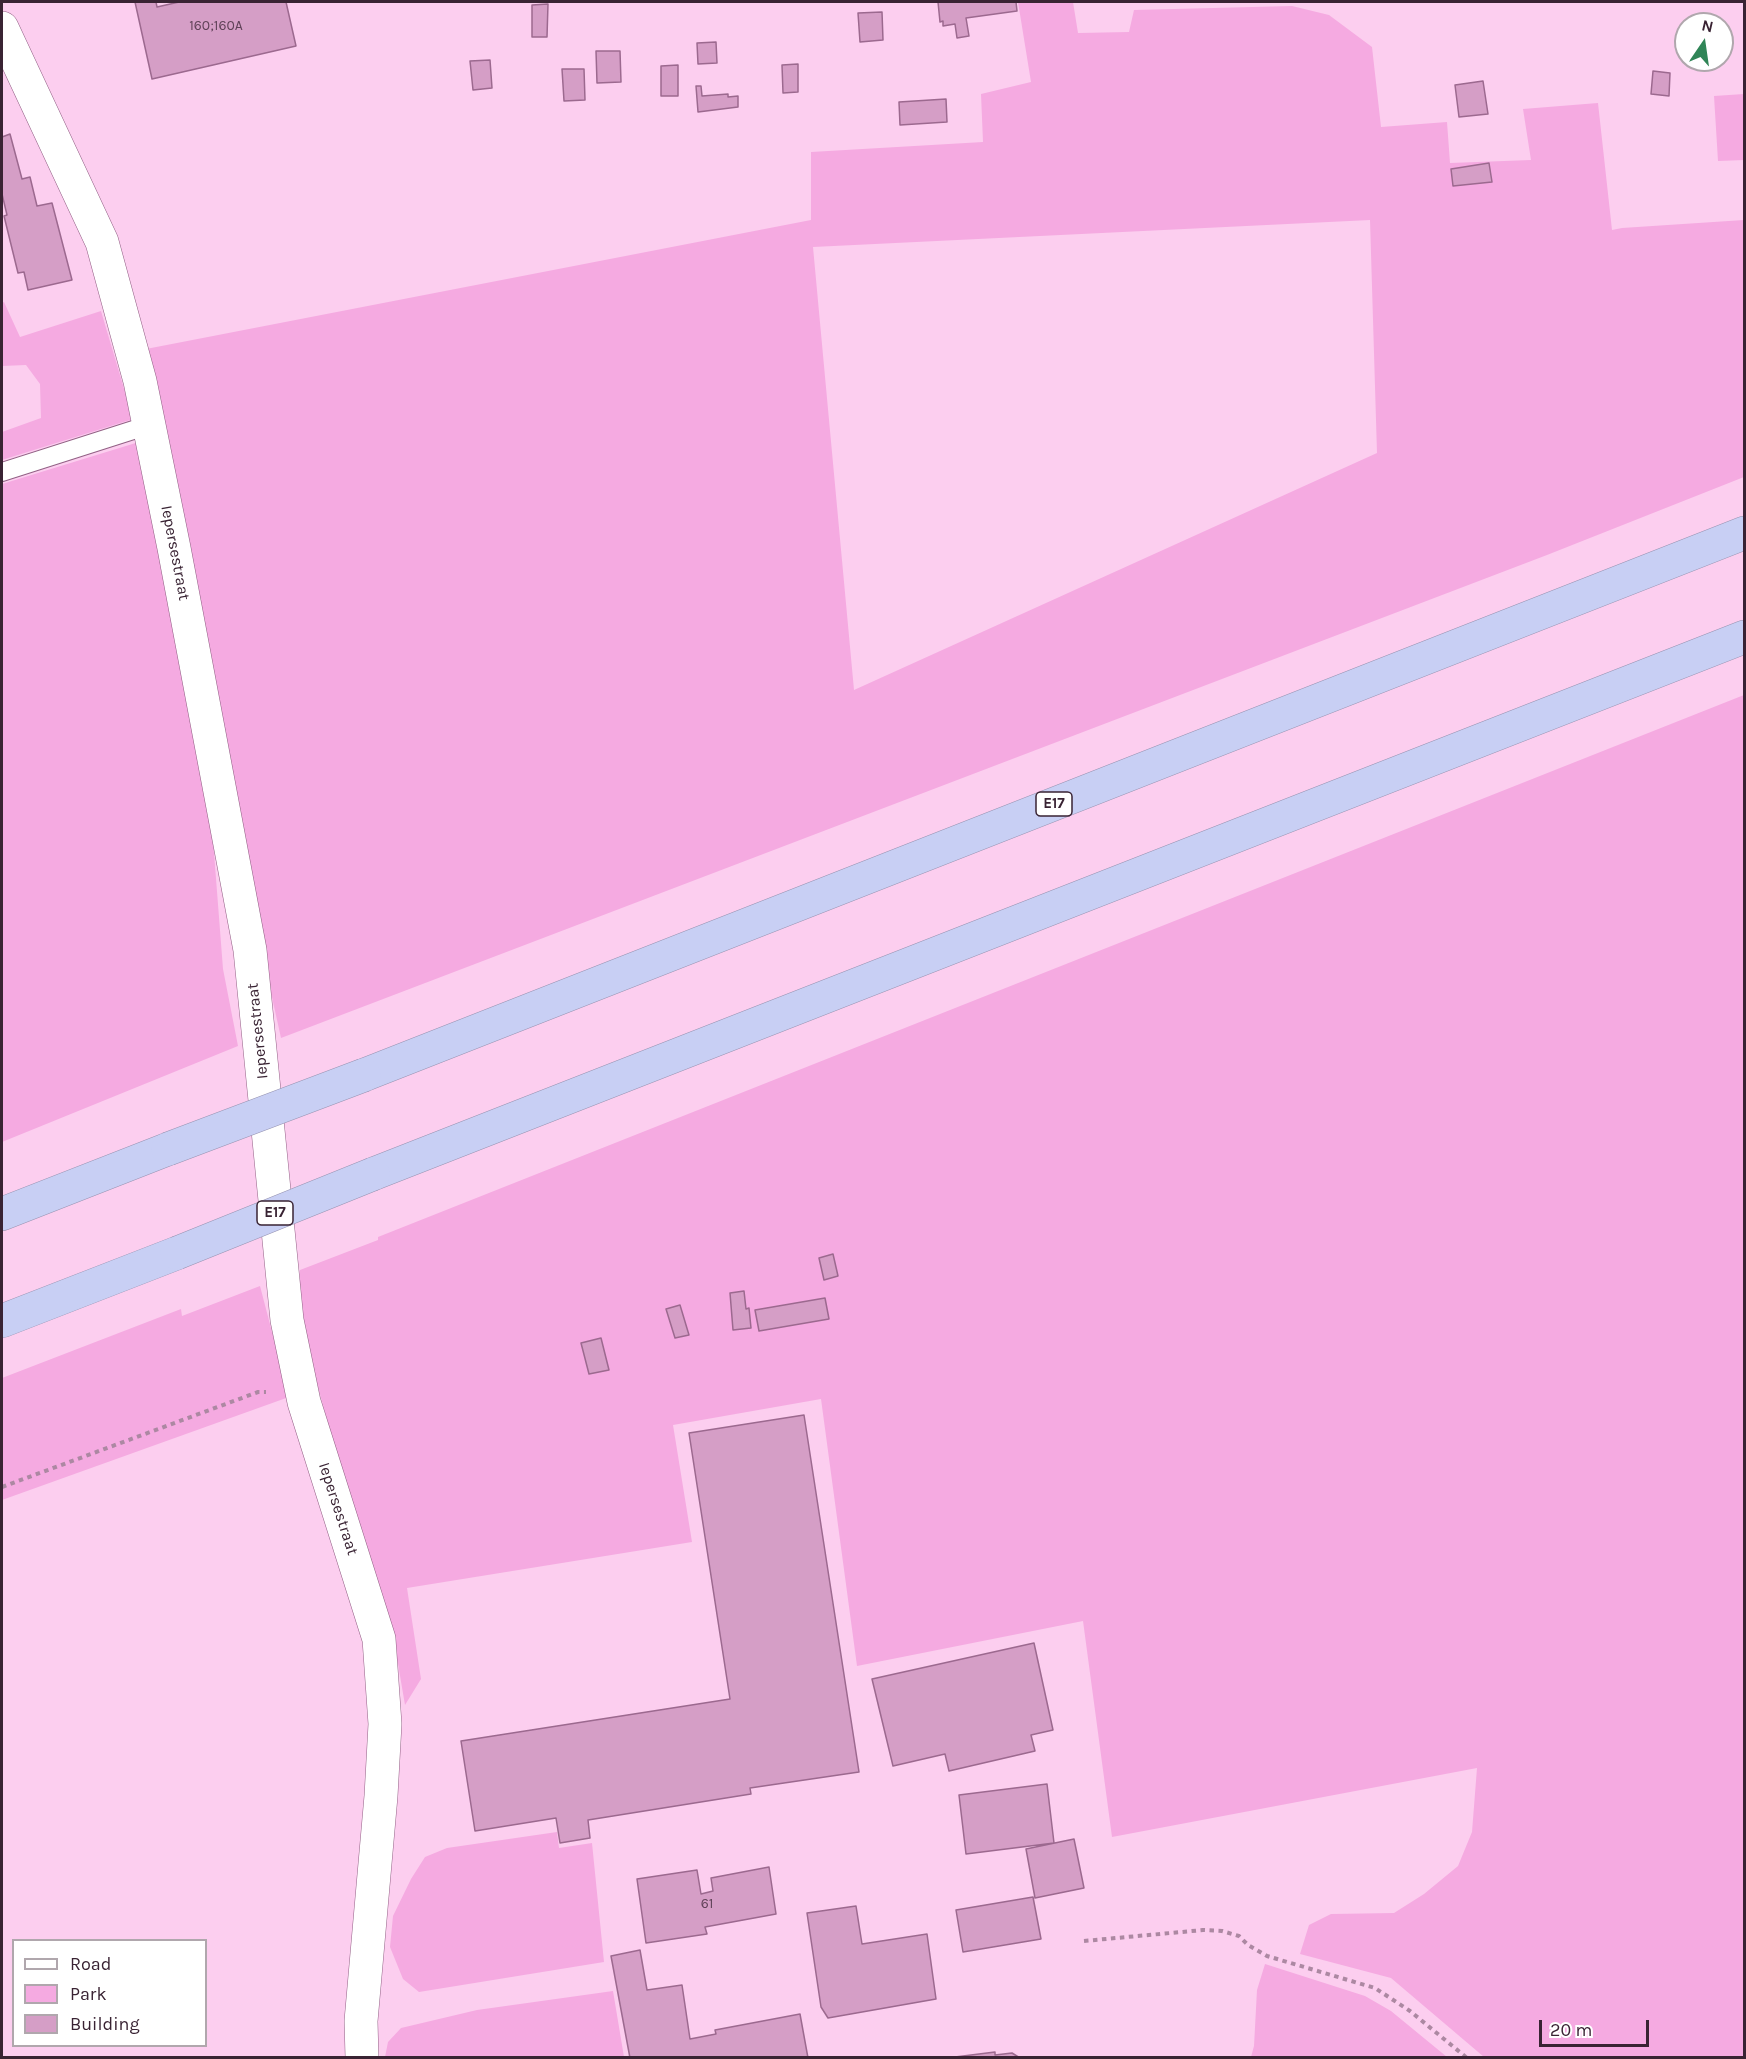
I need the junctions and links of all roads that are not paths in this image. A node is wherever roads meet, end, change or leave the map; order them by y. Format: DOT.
graph roads {
  1 [pos="2,28"];
  2 [pos="149,425"];
  3 [pos="2,472"];
  4 [pos="1744,533"];
  5 [pos="1744,637"];
  6 [pos="2,1214"];
  7 [pos="2,1321"];
  8 [pos="362,2058"];
  1 -- 2 [label="street, Iepersestraat"];
  2 -- 3 [label="lane"];
  2 -- 8 [label="street, Iepersestraat"];
  4 -- 6 [label="highway, E17, bridge"];
  5 -- 7 [label="highway, E17, bridge"];
}
